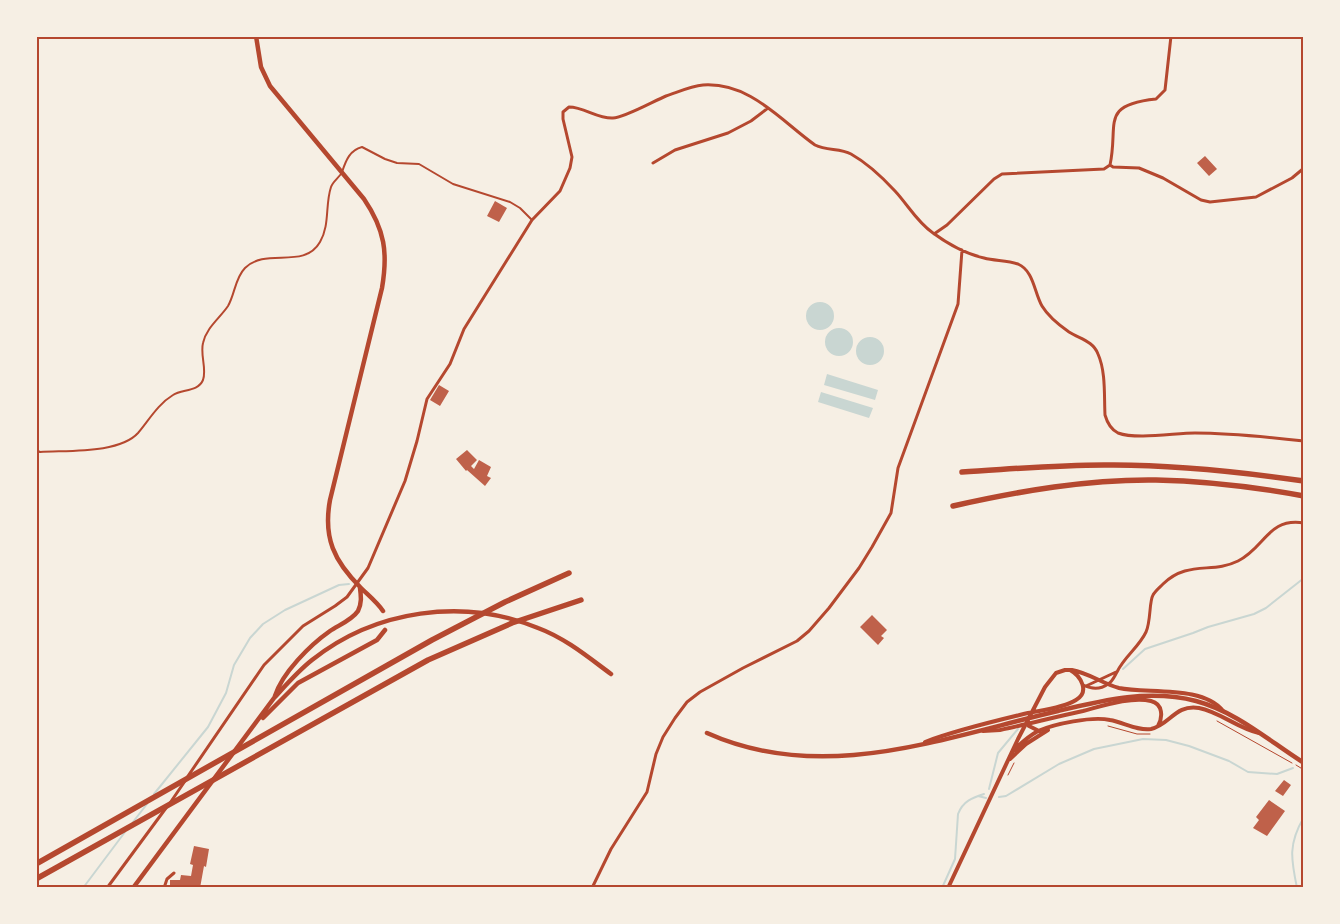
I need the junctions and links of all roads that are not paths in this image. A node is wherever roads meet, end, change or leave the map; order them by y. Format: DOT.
graph roads {
  1 [pos="256,36"];
  2 [pos="1171,36"];
  3 [pos="768,108"];
  4 [pos="653,163"];
  5 [pos="1110,165"];
  6 [pos="1304,168"];
  7 [pos="342,173"];
  8 [pos="532,220"];
  9 [pos="934,234"];
  10 [pos="962,250"];
  11 [pos="1304,441"];
  12 [pos="36,450"];
  13 [pos="962,472"];
  14 [pos="1304,481"];
  15 [pos="1304,496"];
  16 [pos="953,506"];
  17 [pos="1304,523"];
  18 [pos="570,573"];
  19 [pos="360,586"];
  20 [pos="581,600"];
  21 [pos="383,611"];
  22 [pos="385,630"];
  23 [pos="1068,670"];
  24 [pos="612,674"];
  25 [pos="1116,674"];
  26 [pos="1097,680"];
  27 [pos="1108,684"];
  28 [pos="1084,687"];
  29 [pos="1119,688"];
  30 [pos="274,698"];
  31 [pos="1223,711"];
  32 [pos="1040,713"];
  33 [pos="1030,716"];
  34 [pos="1021,717"];
  35 [pos="256,724"];
  36 [pos="1029,726"];
  37 [pos="1057,726"];
  38 [pos="1158,726"];
  39 [pos="977,731"];
  40 [pos="1039,731"];
  41 [pos="707,732"];
  42 [pos="1022,732"];
  43 [pos="1261,733"];
  44 [pos="1029,738"];
  45 [pos="918,745"];
  46 [pos="1012,752"];
  47 [pos="1007,763"];
  48 [pos="1304,763"];
  49 [pos="36,864"];
  50 [pos="174,873"];
  51 [pos="36,879"];
  52 [pos="107,888"];
  53 [pos="134,888"];
  54 [pos="164,888"];
  55 [pos="592,888"];
  56 [pos="948,888"];
  1 -- 7 [label="main road"];
  2 -- 5 [label="street"];
  3 -- 4 [label="street"];
  3 -- 8 [label="street"];
  3 -- 9 [label="street"];
  5 -- 6 [label="street"];
  5 -- 9 [label="street"];
  7 -- 8 [label="lane"];
  7 -- 12 [label="lane"];
  7 -- 19 [label="main road"];
  8 -- 52 [label="street"];
  9 -- 10 [label="street"];
  10 -- 11 [label="street"];
  10 -- 55 [label="street"];
  13 -- 14 [label="highway"];
  15 -- 16 [label="highway"];
  17 -- 25 [label="street"];
  18 -- 49 [label="highway"];
  19 -- 21 [label="main road"];
  19 -- 30 [label="main road"];
  20 -- 51 [label="highway"];
  22 -- 35 [label="main road"];
  23 -- 26 [label="street"];
  23 -- 28 [label="street"];
  23 -- 33 [label="street"];
  24 -- 30 [label="main road"];
  25 -- 26 [label="street"];
  25 -- 27 [label="street"];
  25 -- 29 [label="street"];
  26 -- 27 [label="street"];
  26 -- 28 [label="street"];
  27 -- 28 [label="street"];
  27 -- 29 [label="street"];
  28 -- 32 [label="street"];
  29 -- 31 [label="street"];
  30 -- 35 [label="main road"];
  31 -- 32 [label="main road"];
  31 -- 43 [label="main road"];
  32 -- 34 [label="main road"];
  33 -- 36 [label="street"];
  33 -- 42 [label="street"];
  34 -- 39 [label="main road"];
  34 -- 45 [label="street"];
  35 -- 53 [label="main road"];
  36 -- 40 [label="street"];
  36 -- 44 [label="street"];
  37 -- 38 [label="street"];
  37 -- 40 [label="street"];
  37 -- 44 [label="street"];
  38 -- 39 [label="street"];
  38 -- 43 [label="street"];
  39 -- 45 [label="main road"];
  40 -- 44 [label="street"];
  41 -- 45 [label="main road"];
  42 -- 44 [label="street"];
  42 -- 46 [label="street"];
  43 -- 48 [label="main road"];
  44 -- 46 [label="street"];
  44 -- 47 [label="street"];
  46 -- 47 [label="street"];
  47 -- 56 [label="street"];
  50 -- 54 [label="street"];
}
